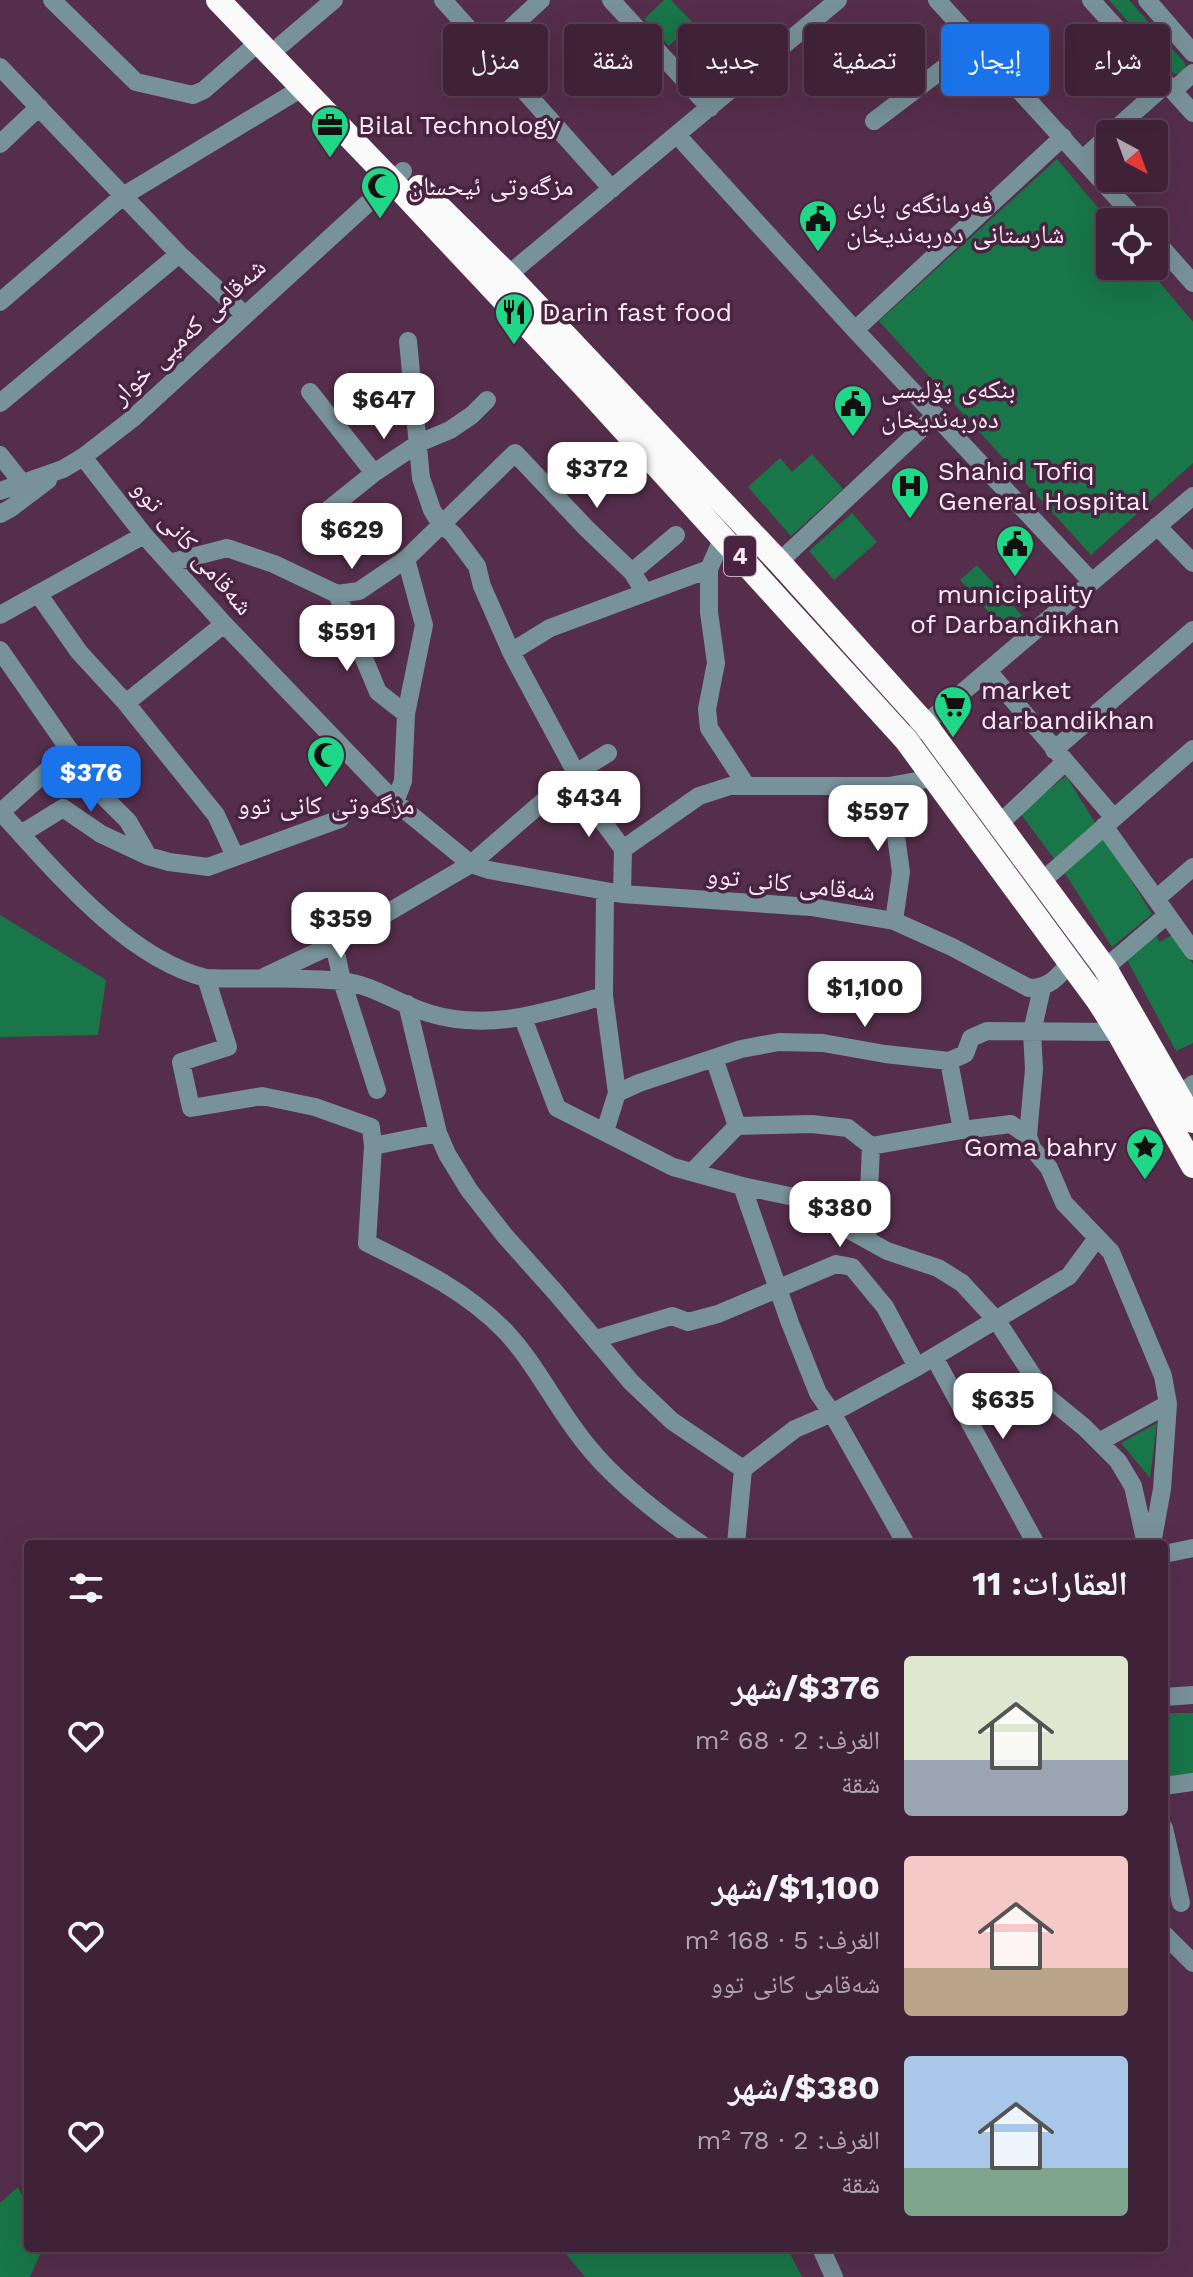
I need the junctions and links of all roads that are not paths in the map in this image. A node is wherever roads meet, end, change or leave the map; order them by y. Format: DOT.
graph roads {
  1 [pos="52,0"];
  2 [pos="218,0"];
  3 [pos="239,0"];
  4 [pos="334,0"];
  5 [pos="443,0"];
  6 [pos="541,0"];
  7 [pos="611,0"];
  8 [pos="838,0"];
  9 [pos="937,0"];
  10 [pos="1091,0"];
  11 [pos="1147,0"];
  12 [pos="464,24"];
  13 [pos="515,24"];
  14 [pos="959,24"];
  15 [pos="1113,24"];
  16 [pos="270,44"];
  17 [pos="1193,52"];
  18 [pos="0,67"];
  19 [pos="941,70"];
  20 [pos="1193,73"];
  21 [pos="1170,87"];
  22 [pos="302,88"];
  23 [pos="528,96"];
  24 [pos="1025,96"];
  25 [pos="1159,96"];
  26 [pos="39,107"];
  27 [pos="710,108"];
  28 [pos="1193,113"];
  29 [pos="1128,120"];
  30 [pos="874,121"];
  31 [pos="677,135"];
  32 [pos="1063,137"];
  33 [pos="0,144"];
  34 [pos="1096,147"];
  35 [pos="1083,159"];
  36 [pos="397,176"];
  37 [pos="612,189"];
  38 [pos="123,196"];
  39 [pos="1127,208"];
  40 [pos="179,254"];
  41 [pos="1168,255"];
  42 [pos="508,275"];
  43 [pos="1193,283"];
  44 [pos="0,302"];
  45 [pos="245,315"];
  46 [pos="855,330"];
  47 [pos="408,341"];
  48 [pos="310,392"];
  49 [pos="487,400"];
  50 [pos="0,403"];
  51 [pos="936,415"];
  52 [pos="419,443"];
  53 [pos="0,455"];
  54 [pos="83,457"];
  55 [pos="63,469"];
  56 [pos="374,473"];
  57 [pos="23,484"];
  58 [pos="0,491"];
  59 [pos="1193,496"];
  60 [pos="0,514"];
  61 [pos="313,522"];
  62 [pos="440,523"];
  63 [pos="1157,526"];
  64 [pos="144,535"];
  65 [pos="676,535"];
  66 [pos="723,537"];
  67 [pos="406,559"];
  68 [pos="779,562"];
  69 [pos="169,563"];
  70 [pos="1193,563"];
  71 [pos="709,569"];
  72 [pos="632,572"];
  73 [pos="1092,582"];
  74 [pos="645,593"];
  75 [pos="337,594"];
  76 [pos="39,595"];
  77 [pos="0,615"];
  78 [pos="224,624"];
  79 [pos="1193,630"];
  80 [pos="0,650"];
  81 [pos="511,652"];
  82 [pos="989,672"];
  83 [pos="126,703"];
  84 [pos="406,714"];
  85 [pos="925,724"];
  86 [pos="906,740"];
  87 [pos="1193,749"];
  88 [pos="70,750"];
  89 [pos="608,753"];
  90 [pos="1060,756"];
  91 [pos="573,776"];
  92 [pos="933,778"];
  93 [pos="746,785"];
  94 [pos="889,786"];
  95 [pos="395,802"];
  96 [pos="0,811"];
  97 [pos="340,819"];
  98 [pos="1109,822"];
  99 [pos="999,824"];
  100 [pos="21,834"];
  101 [pos="623,849"];
  102 [pos="148,856"];
  103 [pos="235,856"];
  104 [pos="471,864"];
  105 [pos="1193,867"];
  106 [pos="1041,882"];
  107 [pos="614,893"];
  108 [pos="1156,899"];
  109 [pos="1167,915"];
  110 [pos="894,921"];
  111 [pos="334,944"];
  112 [pos="1192,946"];
  113 [pos="1070,963"];
  114 [pos="1105,968"];
  115 [pos="206,978"];
  116 [pos="262,978"];
  117 [pos="342,981"];
  118 [pos="1042,988"];
  119 [pos="604,996"];
  120 [pos="407,1004"];
  121 [pos="523,1018"];
  122 [pos="1032,1032"];
  123 [pos="1118,1032"];
  124 [pos="714,1058"];
  125 [pos="949,1061"];
  126 [pos="1186,1089"];
  127 [pos="377,1090"];
  128 [pos="617,1093"];
  129 [pos="1193,1121"];
  130 [pos="737,1126"];
  131 [pos="962,1130"];
  132 [pos="605,1131"];
  133 [pos="438,1133"];
  134 [pos="1028,1136"];
  135 [pos="373,1146"];
  136 [pos="871,1146"];
  137 [pos="1193,1166"];
  138 [pos="692,1172"];
  139 [pos="742,1186"];
  140 [pos="1097,1238"];
  141 [pos="867,1240"];
  142 [pos="778,1288"];
  143 [pos="997,1321"];
  144 [pos="596,1339"];
  145 [pos="934,1357"];
  146 [pos="917,1367"];
  147 [pos="1168,1404"];
  148 [pos="832,1413"];
  149 [pos="1099,1442"];
  150 [pos="743,1469"];
  151 [pos="696,1540"];
  152 [pos="736,1540"];
  153 [pos="904,1540"];
  154 [pos="1034,1540"];
  155 [pos="1148,1540"];
  156 [pos="1150,1540"];
  157 [pos="1193,1548"];
  158 [pos="1168,1553"];
  159 [pos="1193,1695"];
  160 [pos="1168,1697"];
  161 [pos="1193,1782"];
  162 [pos="1168,1785"];
  163 [pos="1168,1848"];
  164 [pos="1179,1903"];
  165 [pos="1168,1938"];
  166 [pos="1193,1963"];
  167 [pos="823,2252"];
  168 [pos="834,2277"];
  1 -- 16 [label="street"];
  2 -- 16 [label="highway, 4"];
  3 -- 16 [label="highway, 4"];
  4 -- 16 [label="street"];
  5 -- 12 [label="street"];
  6 -- 13 [label="street"];
  7 -- 27 [label="street"];
  8 -- 27 [label="street"];
  9 -- 14 [label="street"];
  10 -- 15 [label="street"];
  11 -- 17 [label="street"];
  16 -- 22 [label="highway, 4"];
  16 -- 36 [label="highway, 4"];
  18 -- 26 [label="street"];
  19 -- 30 [label="street"];
  20 -- 21 [label="street"];
  21 -- 28 [label="street"];
  22 -- 36 [label="highway, 4"];
  22 -- 38 [label="street"];
  23 -- 37 [label="street"];
  24 -- 32 [label="street"];
  25 -- 29 [label="street"];
  26 -- 33 [label="street"];
  26 -- 38 [label="street"];
  27 -- 31 [label="street"];
  31 -- 37 [label="street"];
  31 -- 46 [label="street"];
  32 -- 35 [label="street"];
  32 -- 46 [label="street"];
  34 -- 35 [label="street"];
  35 -- 39 [label="street"];
  36 -- 42 [label="highway, 4"];
  36 -- 45 [label="street, شەقامی کەمپی خوار"];
  36 -- 66 [label="highway, 4"];
  37 -- 42 [label="street"];
  38 -- 40 [label="street"];
  38 -- 44 [label="street"];
  40 -- 45 [label="street"];
  40 -- 50 [label="street"];
  41 -- 43 [label="street"];
  42 -- 68 [label="highway, 4"];
  45 -- 54 [label="street, شەقامی کەمپی خوار"];
  46 -- 51 [label="street"];
  47 -- 52 [label="street"];
  48 -- 56 [label="street"];
  49 -- 52 [label="street"];
  51 -- 68 [label="street"];
  51 -- 73 [label="street"];
  52 -- 56 [label="street"];
  52 -- 62 [label="street"];
  53 -- 57 [label="street"];
  54 -- 55 [label="street, شەقامی کەمپی خوار"];
  54 -- 64 [label="street, شەقامی کانی توو"];
  55 -- 57 [label="street, شەقامی کەمپی خوار"];
  55 -- 60 [label="street"];
  56 -- 61 [label="street"];
  57 -- 58 [label="street, شەقامی کەمپی خوار"];
  59 -- 63 [label="street"];
  62 -- 67 [label="street"];
  62 -- 72 [label="street"];
  62 -- 81 [label="street"];
  63 -- 70 [label="street"];
  63 -- 73 [label="street"];
  64 -- 69 [label="street, شەقامی کانی توو"];
  64 -- 76 [label="street"];
  65 -- 72 [label="street"];
  66 -- 71 [label="street"];
  66 -- 86 [label="highway, 4"];
  67 -- 75 [label="street"];
  67 -- 84 [label="street"];
  68 -- 85 [label="highway, 4"];
  69 -- 75 [label="street"];
  69 -- 78 [label="street, شەقامی کانی توو"];
  71 -- 74 [label="street"];
  71 -- 93 [label="street"];
  72 -- 74 [label="street"];
  73 -- 82 [label="street"];
  74 -- 81 [label="street"];
  75 -- 84 [label="street"];
  76 -- 77 [label="street"];
  76 -- 83 [label="street"];
  78 -- 83 [label="street"];
  78 -- 95 [label="street, شەقامی کانی توو"];
  79 -- 90 [label="street"];
  80 -- 88 [label="street"];
  81 -- 91 [label="street"];
  82 -- 85 [label="street"];
  82 -- 90 [label="street"];
  83 -- 103 [label="street"];
  84 -- 95 [label="street"];
  85 -- 86 [label="street"];
  85 -- 99 [label="highway, 4"];
  86 -- 92 [label="highway, 4"];
  87 -- 98 [label="street"];
  88 -- 96 [label="street"];
  88 -- 102 [label="street"];
  89 -- 91 [label="street"];
  90 -- 98 [label="street"];
  90 -- 99 [label="street"];
  91 -- 101 [label="street"];
  91 -- 104 [label="street"];
  92 -- 94 [label="street"];
  92 -- 113 [label="highway, 4"];
  93 -- 94 [label="street"];
  93 -- 101 [label="street"];
  94 -- 110 [label="street"];
  95 -- 104 [label="street, شەقامی کانی توو"];
  96 -- 100 [label="street"];
  97 -- 103 [label="street"];
  98 -- 106 [label="street"];
  98 -- 108 [label="street"];
  99 -- 106 [label="highway, 4"];
  100 -- 102 [label="street"];
  100 -- 115 [label="street"];
  101 -- 107 [label="street"];
  102 -- 103 [label="street"];
  104 -- 107 [label="street, شەقامی کانی توو"];
  104 -- 111 [label="street"];
  105 -- 108 [label="street"];
  106 -- 114 [label="highway, 4"];
  107 -- 110 [label="street, شەقامی کانی توو"];
  107 -- 119 [label="street"];
  108 -- 109 [label="street"];
  109 -- 112 [label="street"];
  109 -- 114 [label="street"];
  110 -- 118 [label="street, شەقامی کانی توو"];
  111 -- 116 [label="street"];
  111 -- 117 [label="street"];
  113 -- 118 [label="street"];
  113 -- 123 [label="highway, 4"];
  114 -- 126 [label="highway, 4"];
  115 -- 116 [label="street"];
  115 -- 135 [label="street"];
  116 -- 117 [label="street"];
  117 -- 120 [label="street"];
  117 -- 127 [label="street"];
  118 -- 122 [label="street"];
  119 -- 121 [label="street"];
  119 -- 128 [label="street"];
  120 -- 121 [label="street"];
  120 -- 133 [label="street"];
  121 -- 132 [label="street"];
  122 -- 123 [label="street"];
  122 -- 125 [label="street"];
  122 -- 134 [label="street"];
  123 -- 137 [label="highway, 4"];
  124 -- 125 [label="street"];
  124 -- 128 [label="street"];
  124 -- 130 [label="street"];
  125 -- 131 [label="street"];
  126 -- 129 [label="highway, 4"];
  128 -- 132 [label="street"];
  130 -- 136 [label="street"];
  130 -- 138 [label="street"];
  131 -- 134 [label="street"];
  131 -- 136 [label="street"];
  132 -- 138 [label="street"];
  133 -- 135 [label="street"];
  133 -- 144 [label="street"];
  134 -- 140 [label="street"];
  135 -- 151 [label="street"];
  136 -- 141 [label="street"];
  138 -- 139 [label="street"];
  139 -- 141 [label="street"];
  139 -- 142 [label="street"];
  140 -- 143 [label="street"];
  140 -- 147 [label="street"];
  141 -- 143 [label="street"];
  142 -- 144 [label="street"];
  142 -- 146 [label="street"];
  142 -- 148 [label="street"];
  143 -- 145 [label="street"];
  143 -- 149 [label="street"];
  144 -- 150 [label="street"];
  145 -- 146 [label="street"];
  145 -- 154 [label="street"];
  146 -- 148 [label="street"];
  147 -- 149 [label="street"];
  147 -- 156 [label="street"];
  148 -- 150 [label="street"];
  148 -- 153 [label="street"];
  149 -- 155 [label="street"];
  150 -- 152 [label="street"];
  157 -- 158 [label="street"];
  159 -- 160 [label="street"];
  161 -- 162 [label="street"];
  163 -- 164 [label="street"];
  165 -- 166 [label="street"];
  167 -- 168 [label="street"];
}
